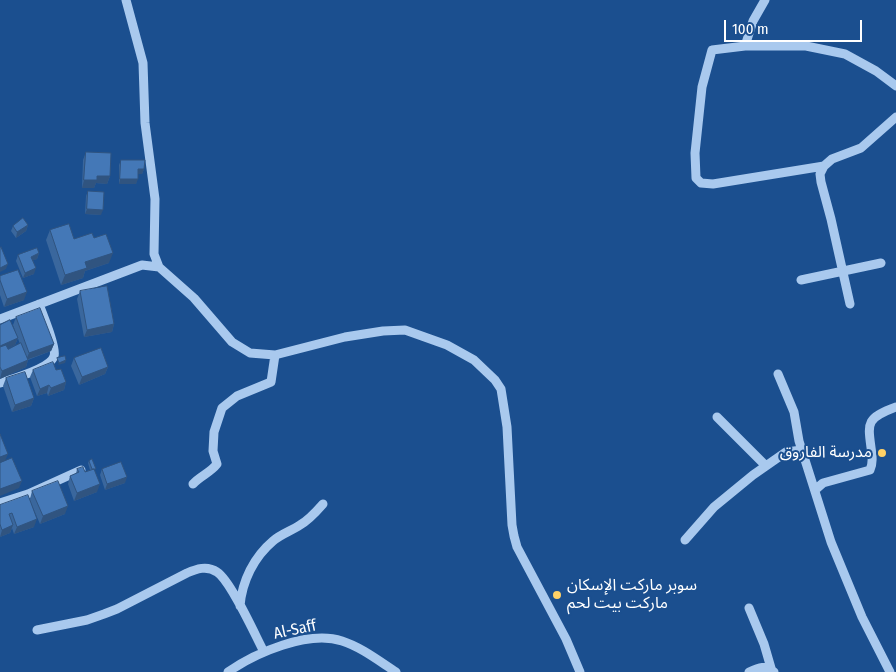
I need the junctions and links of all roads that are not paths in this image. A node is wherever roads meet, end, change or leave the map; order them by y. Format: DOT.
graph roads {
  1 [pos="126,0"];
  2 [pos="765,0"];
  3 [pos="745,46"];
  4 [pos="896,86"];
  5 [pos="896,118"];
  6 [pos="824,166"];
  7 [pos="154,254"];
  8 [pos="881,263"];
  9 [pos="142,265"];
  10 [pos="160,267"];
  11 [pos="843,271"];
  12 [pos="801,280"];
  13 [pos="39,304"];
  14 [pos="850,304"];
  15 [pos="1,315"];
  16 [pos="275,355"];
  17 [pos="778,374"];
  18 [pos="0,384"];
  19 [pos="896,407"];
  20 [pos="716,417"];
  21 [pos="798,435"];
  22 [pos="802,450"];
  23 [pos="786,452"];
  24 [pos="766,466"];
  25 [pos="81,470"];
  26 [pos="193,484"];
  27 [pos="815,490"];
  28 [pos="0,503"];
  29 [pos="323,504"];
  30 [pos="685,540"];
  31 [pos="240,606"];
  32 [pos="749,608"];
  33 [pos="37,630"];
  34 [pos="264,652"];
  35 [pos="773,670"];
  36 [pos="228,672"];
  37 [pos="396,672"];
  38 [pos="580,672"];
  39 [pos="749,672"];
  40 [pos="890,672"];
  1 -- 7 [label="street"];
  2 -- 3 [label="street"];
  3 -- 4 [label="street"];
  3 -- 6 [label="street"];
  5 -- 6 [label="street"];
  6 -- 11 [label="street"];
  7 -- 9 [label="street"];
  7 -- 10 [label="street"];
  8 -- 11 [label="street"];
  9 -- 10 [label="street"];
  9 -- 13 [label="street"];
  10 -- 16 [label="street"];
  11 -- 12 [label="street"];
  11 -- 14 [label="street"];
  13 -- 15 [label="street"];
  13 -- 18 [label="street"];
  16 -- 26 [label="street"];
  16 -- 38 [label="street"];
  17 -- 21 [label="street"];
  19 -- 27 [label="street"];
  20 -- 24 [label="street"];
  21 -- 22 [label="street"];
  21 -- 23 [label="street"];
  22 -- 23 [label="street"];
  22 -- 27 [label="street"];
  23 -- 24 [label="street"];
  24 -- 30 [label="street"];
  25 -- 28 [label="street"];
  27 -- 40 [label="street"];
  29 -- 31 [label="street"];
  31 -- 33 [label="street"];
  31 -- 34 [label="street"];
  32 -- 35 [label="street"];
  34 -- 36 [label="street, Al-Saff"];
  34 -- 37 [label="street, Al-Saff"];
  35 -- 39 [label="street"];
}
